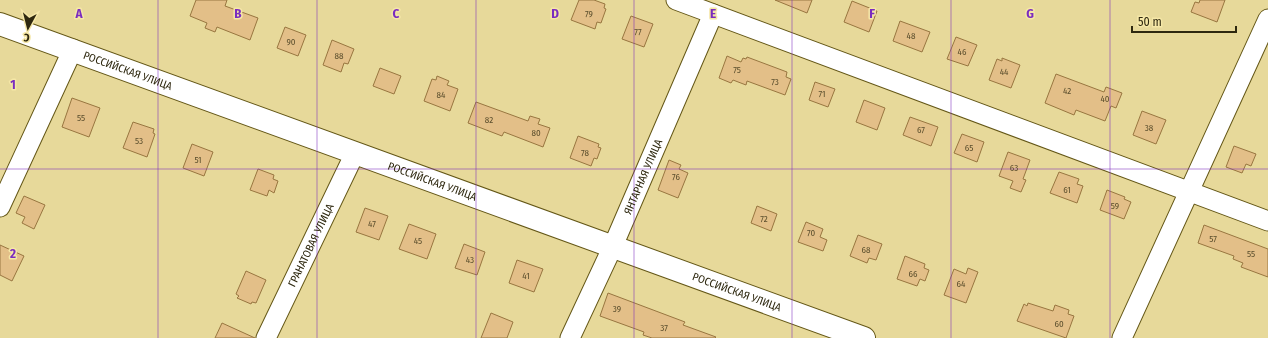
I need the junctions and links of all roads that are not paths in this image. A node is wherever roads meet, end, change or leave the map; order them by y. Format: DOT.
graph roads {
  1 [pos="676,0"];
  2 [pos="713,14"];
  3 [pos="1268,19"];
  4 [pos="0,24"];
  5 [pos="73,49"];
  6 [pos="355,153"];
  7 [pos="1188,192"];
  8 [pos="0,207"];
  9 [pos="1268,221"];
  10 [pos="613,246"];
  11 [pos="856,337"];
  12 [pos="266,338"];
  13 [pos="570,338"];
  14 [pos="1122,338"];
  1 -- 2 [label="street"];
  2 -- 7 [label="street"];
  2 -- 10 [label="street, ЯНТАРНАЯ УЛИЦА"];
  3 -- 7 [label="street"];
  4 -- 5 [label="main road, РОССИЙСКАЯ УЛИЦА"];
  5 -- 6 [label="main road, РОССИЙСКАЯ УЛИЦА"];
  5 -- 8 [label="street"];
  6 -- 10 [label="main road, РОССИЙСКАЯ УЛИЦА"];
  6 -- 12 [label="street, ГРАНАТОВАЯ УЛИЦА"];
  7 -- 9 [label="street"];
  7 -- 14 [label="street"];
  10 -- 11 [label="main road, РОССИЙСКАЯ УЛИЦА"];
  10 -- 13 [label="street, ЯНТАРНАЯ УЛИЦА"];
}
